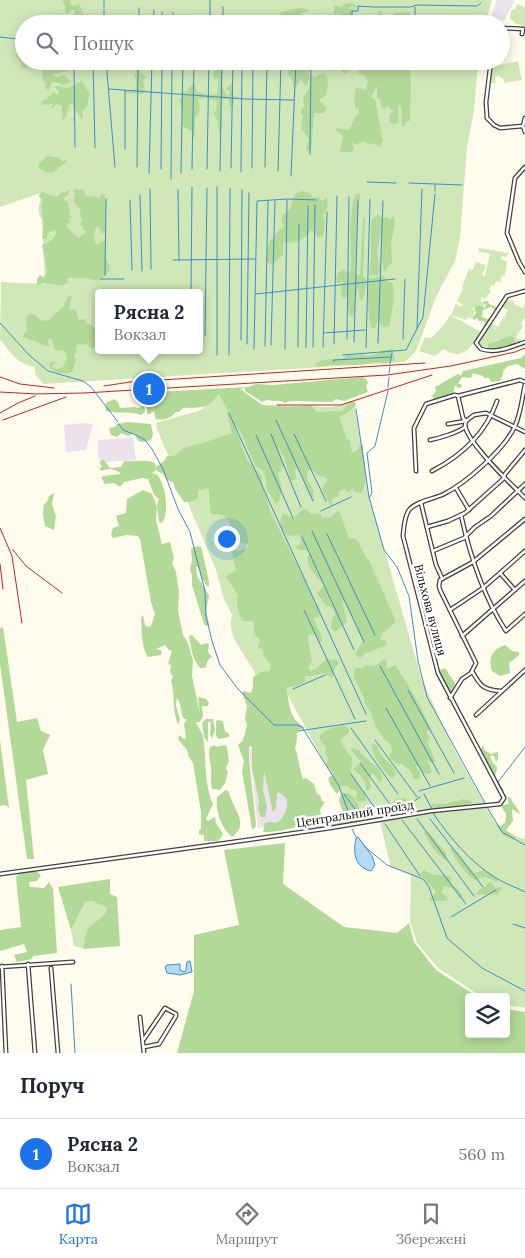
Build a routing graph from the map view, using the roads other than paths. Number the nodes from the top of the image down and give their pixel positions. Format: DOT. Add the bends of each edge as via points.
graph roads {
  1 [pos="510,28"];
  2 [pos="522,34"];
  3 [pos="490,70"];
  4 [pos="525,118"];
  5 [pos="523,126"];
  6 [pos="525,132"];
  7 [pos="525,167"];
  8 [pos="525,272"];
  9 [pos="525,291"];
  10 [pos="525,342"];
  11 [pos="525,383"];
  12 [pos="458,396"];
  13 [pos="497,401"];
  14 [pos="492,416"];
  15 [pos="466,422"];
  16 [pos="448,424"];
  17 [pos="515,427"];
  18 [pos="465,428"];
  19 [pos="525,432"];
  20 [pos="430,440"];
  21 [pos="473,440"];
  22 [pos="525,450"];
  23 [pos="488,460"];
  24 [pos="416,471"];
  25 [pos="432,472"];
  26 [pos="504,476"];
  27 [pos="525,484"];
  28 [pos="456,488"];
  29 [pos="518,491"];
  30 [pos="525,498"];
  31 [pos="421,503"];
  32 [pos="469,510"];
  33 [pos="461,515"];
  34 [pos="525,518"];
  35 [pos="427,527"];
  36 [pos="466,536"];
  37 [pos="433,551"];
  38 [pos="525,551"];
  39 [pos="473,562"];
  40 [pos="500,573"];
  41 [pos="442,578"];
  42 [pos="525,580"];
  43 [pos="483,588"];
  44 [pos="515,590"];
  45 [pos="449,610"];
  46 [pos="493,610"];
  47 [pos="525,614"];
  48 [pos="462,636"];
  49 [pos="525,670"];
  50 [pos="472,671"];
  51 [pos="502,691"];
  52 [pos="450,698"];
  53 [pos="476,715"];
  54 [pos="500,804"];
  55 [pos="0,874"];
  56 [pos="73,962"];
  57 [pos="28,964"];
  58 [pos="1,966"];
  59 [pos="51,968"];
  60 [pos="140,1017"];
  61 [pos="144,1039"];
  62 [pos="144,1047"];
  63 [pos="6,1053"];
  64 [pos="35,1053"];
  65 [pos="58,1053"];
  66 [pos="144,1053"];
  1 -- 2 [label="street" via="523,29"];
  3 -- 5 [label="street" via="486,110 490,122 500,128"];
  4 -- 5 [label="street"];
  5 -- 6 [label="street"];
  7 -- 8 [label="street" via="515,178 507,233"];
  9 -- 10 [label="street" via="507,296 476,343 481,349 490,351"];
  11 -- 12 [label="street" via="520,380"];
  11 -- 17 [label="street"];
  12 -- 15 [label="street"];
  12 -- 24 [label="street" via="426,404 414,428"];
  13 -- 14 [label="street"];
  14 -- 15 [label="street" via="482,413"];
  14 -- 17 [label="street"];
  14 -- 21 [label="street"];
  15 -- 16 [label="street"];
  15 -- 18 [label="street"];
  17 -- 19 [label="street"];
  17 -- 23 [label="street"];
  18 -- 20 [label="street"];
  18 -- 21 [label="street"];
  21 -- 23 [label="street"];
  21 -- 25 [label="street" via="451,462"];
  22 -- 26 [label="street"];
  23 -- 26 [label="street"];
  23 -- 28 [label="street"];
  26 -- 29 [label="street"];
  26 -- 32 [label="street"];
  27 -- 29 [label="street"];
  28 -- 31 [label="street"];
  28 -- 32 [label="street"];
  29 -- 30 [label="street"];
  29 -- 36 [label="street"];
  31 -- 35 [label="street"];
  31 -- 52 [label="street, Вільхова вулиця" via="411,508 404,521 404,542 438,673"];
  32 -- 33 [label="street"];
  33 -- 35 [label="street"];
  33 -- 36 [label="street"];
  34 -- 39 [label="street"];
  35 -- 37 [label="street"];
  36 -- 37 [label="street"];
  36 -- 39 [label="street"];
  37 -- 41 [label="street"];
  38 -- 40 [label="street"];
  39 -- 41 [label="street"];
  39 -- 43 [label="street"];
  40 -- 43 [label="street"];
  40 -- 44 [label="street"];
  41 -- 45 [label="street" via="439,586"];
  42 -- 44 [label="street"];
  43 -- 45 [label="street"];
  43 -- 46 [label="street"];
  44 -- 46 [label="street"];
  45 -- 48 [label="street"];
  46 -- 47 [label="street" via="506,631"];
  46 -- 48 [label="street"];
  48 -- 50 [label="street" via="476,663"];
  49 -- 51 [label="street"];
  50 -- 51 [label="street" via="484,688"];
  50 -- 52 [label="street" via="462,679"];
  51 -- 53 [label="street"];
  52 -- 54 [label="street, Вільхова вулиця" via="504,798"];
  54 -- 55 [label="street, Центральний проїзд" via="431,811"];
  56 -- 57 [label="street"];
  57 -- 58 [label="street"];
  57 -- 64 [label="street"];
  58 -- 63 [label="street"];
  59 -- 65 [label="street"];
  60 -- 61 [label="street"];
  61 -- 62 [label="street"];
  61 -- 62 [label="street" via="165,1008 176,1014 159,1044"];
  62 -- 66 [label="street"];
}
